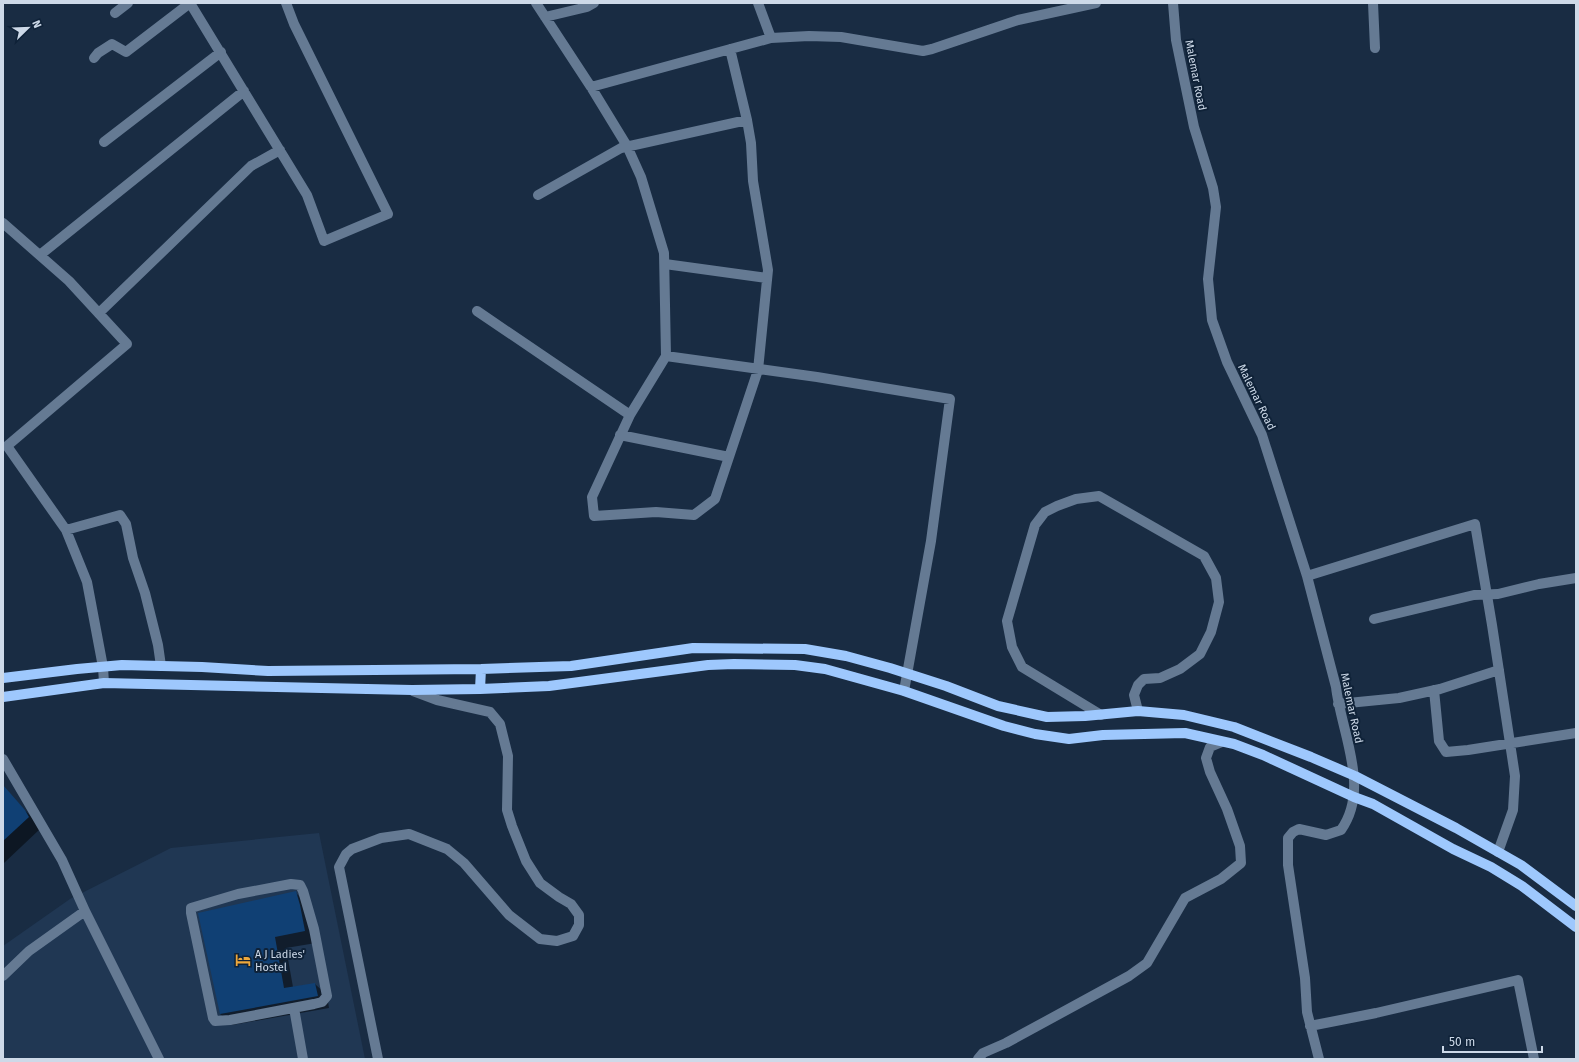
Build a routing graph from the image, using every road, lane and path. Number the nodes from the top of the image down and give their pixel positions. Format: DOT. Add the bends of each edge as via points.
graph roads {
  1 [pos="128,3"];
  2 [pos="190,3"];
  3 [pos="286,3"];
  4 [pos="536,3"];
  5 [pos="594,3"];
  6 [pos="758,3"];
  7 [pos="1096,3"];
  8 [pos="1173,3"];
  9 [pos="1373,3"];
  10 [pos="115,13"];
  11 [pos="545,16"];
  12 [pos="771,38"];
  13 [pos="1375,48"];
  14 [pos="730,49"];
  15 [pos="221,52"];
  16 [pos="94,58"];
  17 [pos="591,87"];
  18 [pos="244,91"];
  19 [pos="747,120"];
  20 [pos="104,142"];
  21 [pos="627,146"];
  22 [pos="280,150"];
  23 [pos="538,195"];
  24 [pos="3,223"];
  25 [pos="40,255"];
  26 [pos="665,264"];
  27 [pos="767,278"];
  28 [pos="478,311"];
  29 [pos="99,313"];
  30 [pos="666,356"];
  31 [pos="758,370"];
  32 [pos="630,415"];
  33 [pos="620,435"];
  34 [pos="729,457"];
  35 [pos="66,530"];
  36 [pos="1307,576"];
  37 [pos="1576,578"];
  38 [pos="1487,594"];
  39 [pos="1374,619"];
  40 [pos="103,666"];
  41 [pos="161,666"];
  42 [pos="481,669"];
  43 [pos="1499,670"];
  44 [pos="907,673"];
  45 [pos="3,678"];
  46 [pos="104,683"];
  47 [pos="480,689"];
  48 [pos="412,690"];
  49 [pos="1434,690"];
  50 [pos="904,691"];
  51 [pos="3,697"];
  52 [pos="1338,704"];
  53 [pos="1138,711"];
  54 [pos="1101,715"];
  55 [pos="1576,733"];
  56 [pos="1222,742"];
  57 [pos="1510,743"];
  58 [pos="3,759"];
  59 [pos="1355,776"];
  60 [pos="1354,797"];
  61 [pos="1498,852"];
  62 [pos="1576,906"];
  63 [pos="85,911"];
  64 [pos="1576,927"];
  65 [pos="3,976"];
  66 [pos="294,1008"];
  67 [pos="1310,1026"];
  68 [pos="159,1059"];
  69 [pos="303,1059"];
  70 [pos="378,1059"];
  71 [pos="978,1059"];
  72 [pos="1318,1059"];
  73 [pos="1534,1059"];
  1 -- 10 [label="street"];
  2 -- 15 [label="street"];
  2 -- 16 [label="street" via="126,52 112,44"];
  3 -- 22 [label="street" via="388,214 324,241 307,195"];
  4 -- 11 [label="street"];
  5 -- 11 [label="street" via="587,7"];
  6 -- 12 [label="street"];
  7 -- 12 [label="street" via="1018,20 923,50 841,38"];
  8 -- 36 [label="street, Malemar Road" via="1176,40 1194,127 1213,188 1216,207 1208,279 1212,320 1227,362 1262,435"];
  9 -- 13 [label="street"];
  11 -- 17 [label="street"];
  12 -- 14 [label="street"];
  14 -- 17 [label="street"];
  14 -- 19 [label="street"];
  15 -- 18 [label="street"];
  15 -- 20 [label="street"];
  17 -- 21 [label="street"];
  18 -- 22 [label="street"];
  18 -- 25 [label="street"];
  19 -- 21 [label="street"];
  19 -- 27 [label="street"];
  21 -- 23 [label="street"];
  21 -- 26 [label="street" via="641,177"];
  22 -- 29 [label="street" via="251,166"];
  24 -- 25 [label="street"];
  25 -- 29 [label="street"];
  26 -- 27 [label="street"];
  26 -- 30 [label="street"];
  27 -- 31 [label="street"];
  28 -- 32 [label="street"];
  29 -- 35 [label="street" via="127,344 7,446"];
  30 -- 31 [label="street"];
  30 -- 32 [label="street"];
  31 -- 34 [label="street"];
  31 -- 44 [label="street" via="950,399 931,541"];
  32 -- 33 [label="street"];
  33 -- 34 [label="street"];
  33 -- 34 [label="street" via="592,497 594,516 656,512 694,514 715,500"];
  35 -- 40 [label="street" via="88,582"];
  35 -- 41 [label="street" via="120,515 126,524"];
  36 -- 38 [label="street" via="1475,524"];
  36 -- 52 [label="street, Malemar Road" via="1336,687"];
  37 -- 38 [label="street"];
  38 -- 39 [label="street"];
  38 -- 43 [label="street"];
  40 -- 41 [label="main road"];
  40 -- 45 [label="main road"];
  40 -- 46 [label="street"];
  41 -- 42 [label="main road" via="268,671"];
  42 -- 44 [label="main road" via="571,666 693,648 751,648 805,649 846,656"];
  42 -- 47 [label="main road"];
  43 -- 49 [label="street"];
  43 -- 57 [label="street"];
  44 -- 50 [label="street"];
  44 -- 54 [label="main road" via="998,706 1047,717"];
  46 -- 48 [label="main road"];
  46 -- 51 [label="main road"];
  47 -- 48 [label="main road"];
  47 -- 50 [label="main road" via="549,686 708,665 734,664 795,665 825,669"];
  48 -- 70 [label="street" via="437,700 490,712 500,724 508,756 507,810 512,826 526,861 540,883 571,904 579,915 579,925 573,936 557,941 540,939 509,915 464,863 447,848 409,834 381,838 352,849 339,867"];
  49 -- 52 [label="street" via="1400,698"];
  49 -- 57 [label="street" via="1439,741 1446,752"];
  50 -- 56 [label="main road" via="1004,726 1035,734 1069,739 1103,735 1185,733"];
  52 -- 59 [label="street, Malemar Road"];
  53 -- 54 [label="main road"];
  53 -- 54 [label="street" via="1134,695 1144,679 1160,678 1180,670 1200,654 1211,632 1219,602 1216,578 1204,556 1099,496 1076,499 1045,512 1035,525 1007,621 1012,647 1022,667"];
  53 -- 59 [label="main road" via="1184,715 1234,727"];
  55 -- 57 [label="street"];
  56 -- 60 [label="main road" via="1263,755"];
  56 -- 71 [label="street" via="1210,747 1206,758 1240,846 1241,863 1221,879 1185,898 1147,963 1130,976 983,1053"];
  57 -- 61 [label="street" via="1515,776 1513,810"];
  58 -- 63 [label="street" via="62,860"];
  59 -- 60 [label="street, Malemar Road"];
  59 -- 61 [label="main road"];
  60 -- 64 [label="main road" via="1373,804 1453,849 1491,867 1522,886"];
  60 -- 67 [label="street, Malemar Road" via="1341,830 1326,835 1299,829 1292,832 1288,838 1288,864"];
  61 -- 62 [label="main road" via="1521,865"];
  63 -- 65 [label="street" via="29,951"];
  63 -- 68 [label="street"];
  66 -- 66 [label="street" via="322,1002 327,996 314,929 300,886 280,885 191,908 215,1021"];
  66 -- 69 [label="street"];
  67 -- 72 [label="street"];
  67 -- 73 [label="street" via="1518,980"];
}
